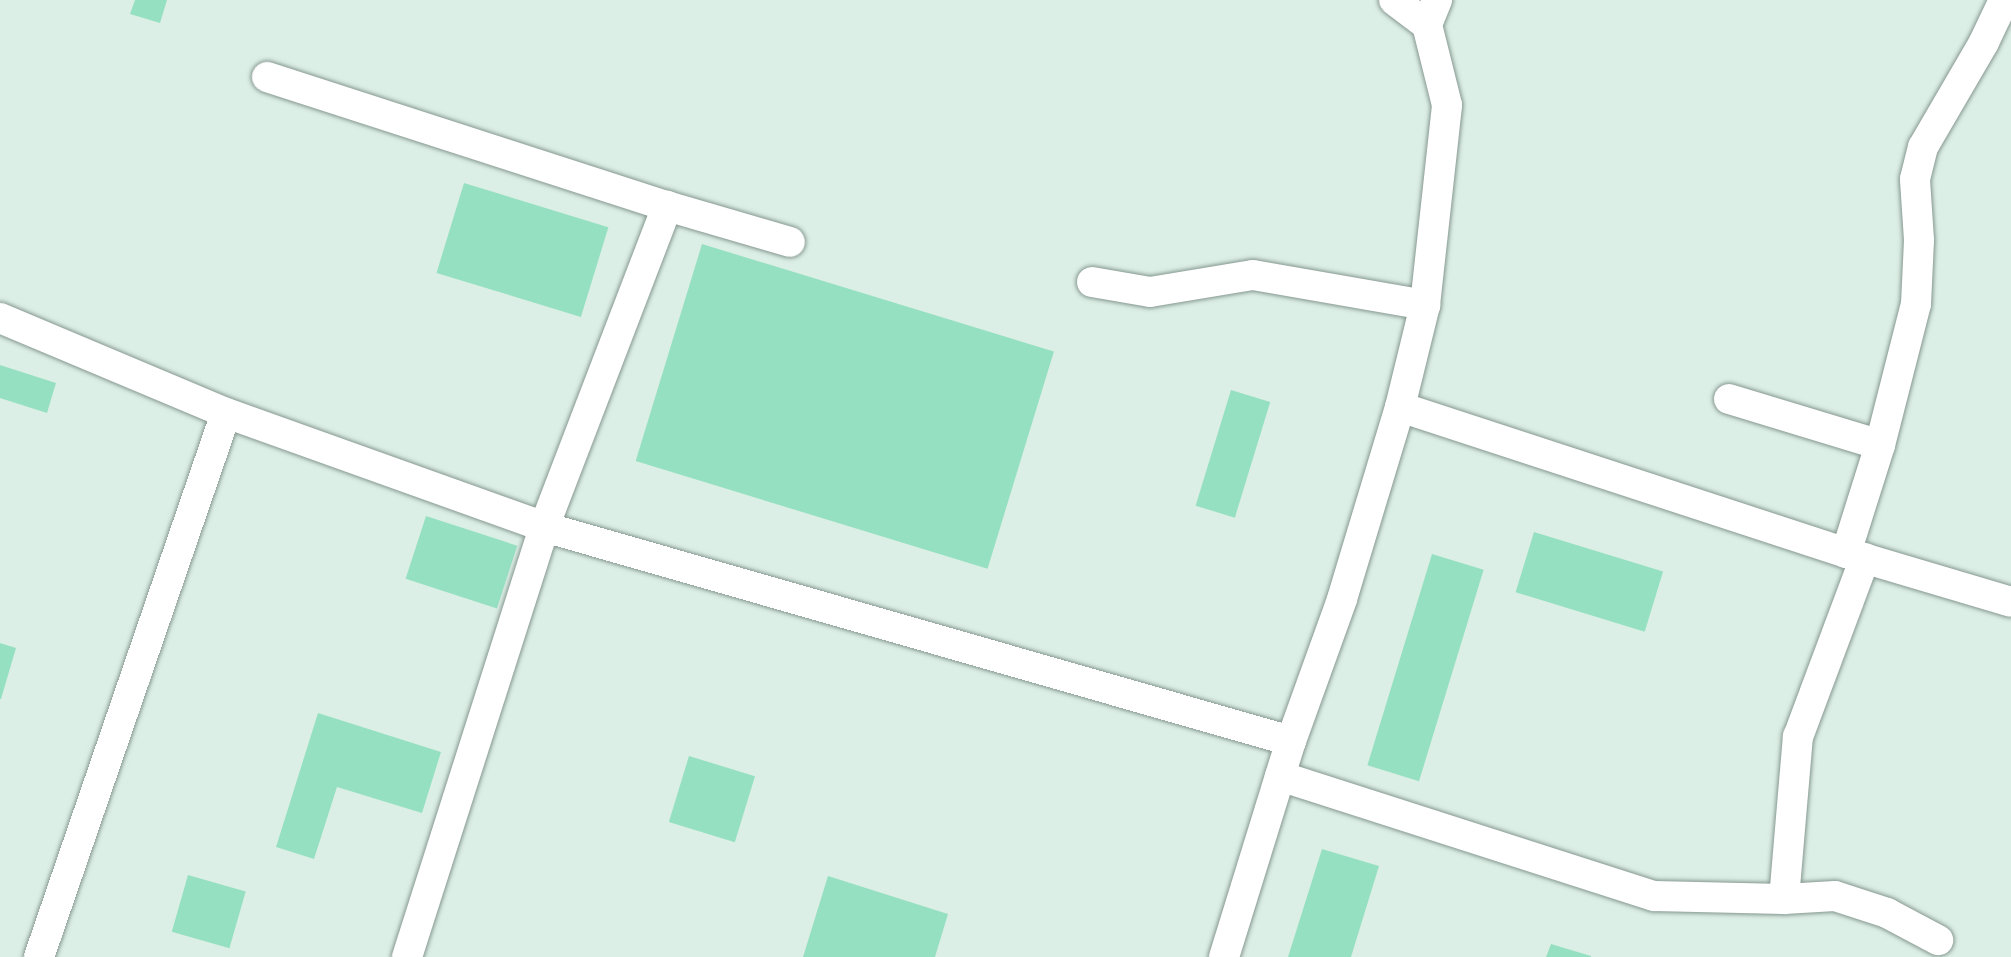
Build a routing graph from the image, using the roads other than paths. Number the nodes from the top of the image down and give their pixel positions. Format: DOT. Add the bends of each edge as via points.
graph roads {
  1 [pos="1394,0"];
  2 [pos="2004,0"];
  3 [pos="1432,13"];
  4 [pos="267,77"];
  5 [pos="667,206"];
  6 [pos="790,242"];
  7 [pos="1092,282"];
  8 [pos="1425,305"];
  9 [pos="0,318"];
  10 [pos="1729,399"];
  11 [pos="1400,407"];
  12 [pos="226,413"];
  13 [pos="1880,445"];
  14 [pos="544,527"];
  15 [pos="1856,556"];
  16 [pos="2011,602"];
  17 [pos="1291,741"];
  18 [pos="1280,776"];
  19 [pos="1784,899"];
  20 [pos="1938,940"];
  21 [pos="38,957"];
  22 [pos="407,957"];
  23 [pos="1224,957"];
  1 -- 3 [label="street"];
  2 -- 13 [label="street" via="1923,147 1915,179 1919,240 1916,304"];
  3 -- 8 [label="street" via="1447,105"];
  4 -- 5 [label="street"];
  5 -- 6 [label="street"];
  5 -- 14 [label="street"];
  7 -- 8 [label="street" via="1150,292 1252,275"];
  8 -- 11 [label="street"];
  9 -- 12 [label="street"];
  10 -- 13 [label="street"];
  11 -- 15 [label="street"];
  11 -- 17 [label="street" via="1342,599"];
  12 -- 14 [label="street"];
  12 -- 21 [label="street"];
  13 -- 15 [label="street"];
  14 -- 17 [label="street"];
  14 -- 22 [label="street"];
  15 -- 16 [label="street"];
  15 -- 19 [label="street" via="1798,737"];
  17 -- 18 [label="street"];
  18 -- 19 [label="street" via="1654,895"];
  18 -- 23 [label="street"];
  19 -- 20 [label="street" via="1835,897 1887,913"];
}
